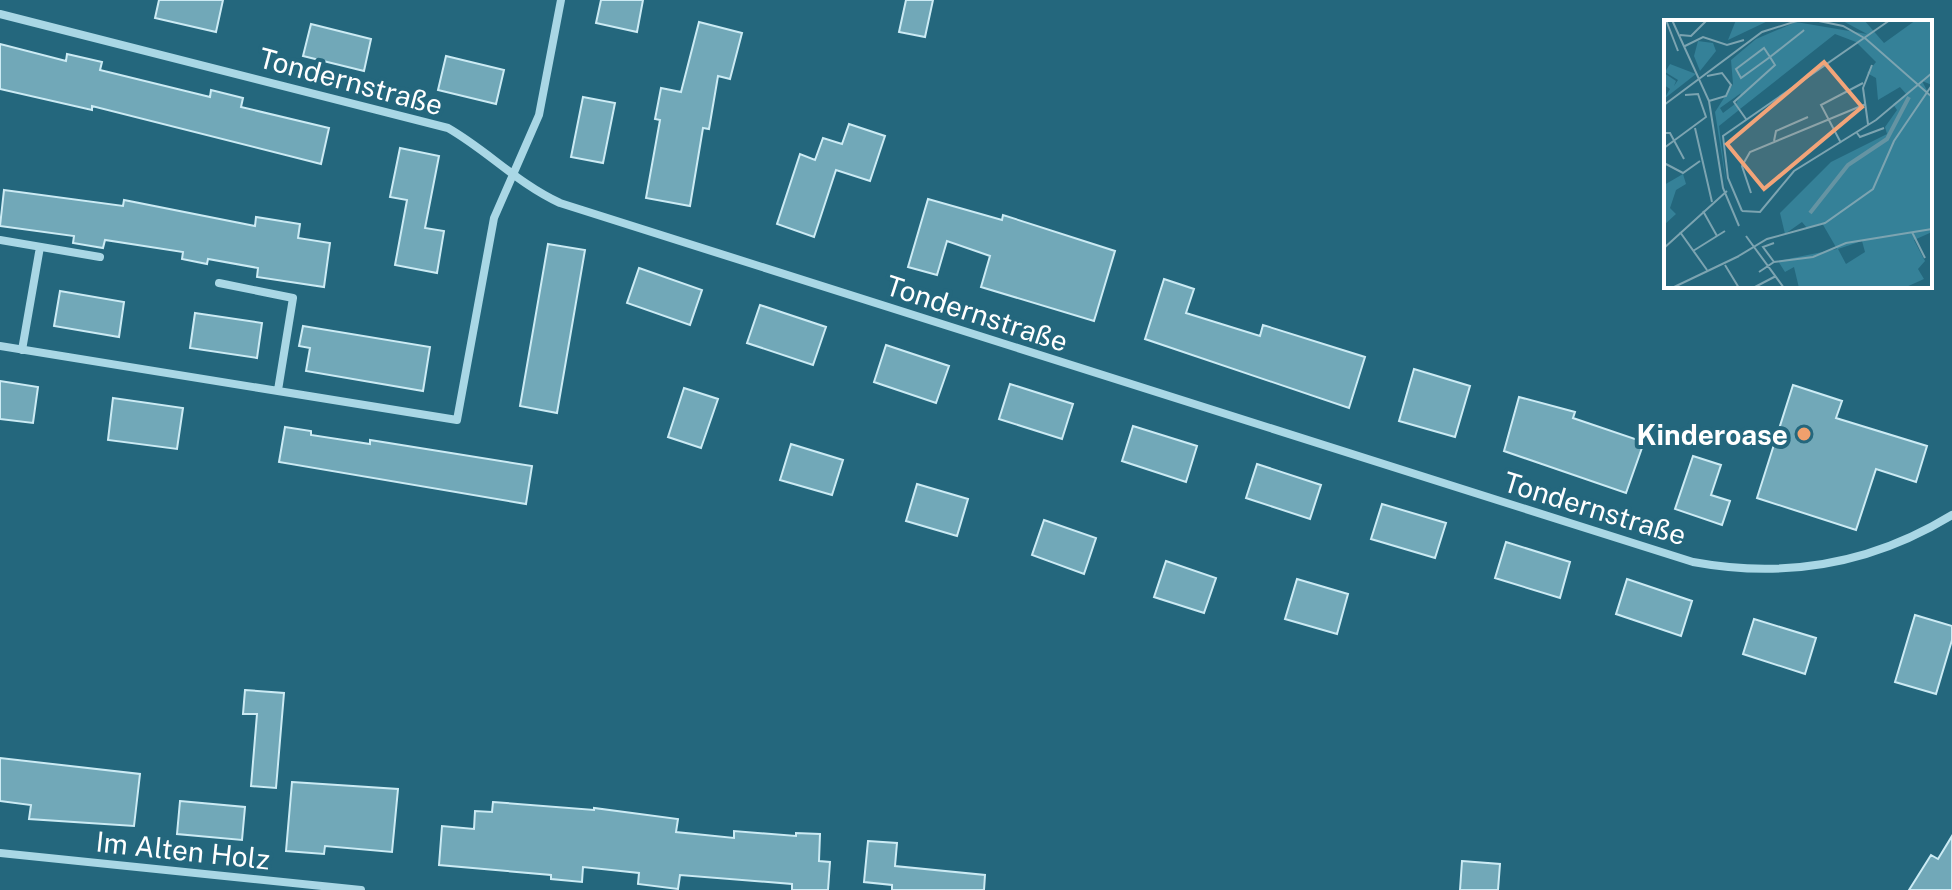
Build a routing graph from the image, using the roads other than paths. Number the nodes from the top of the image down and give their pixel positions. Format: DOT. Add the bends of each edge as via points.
graph roads {
  1 [pos="561,0"];
  2 [pos="0,14"];
  3 [pos="511,176"];
  4 [pos="0,240"];
  5 [pos="40,247"];
  6 [pos="100,257"];
  7 [pos="219,283"];
  8 [pos="0,346"];
  9 [pos="22,350"];
  10 [pos="278,390"];
  11 [pos="1952,515"];
  12 [pos="0,853"];
  13 [pos="361,890"];
  1 -- 3 [label="street" via="539,115"];
  2 -- 3 [label="street, Tondernstraße" via="448,128 483,148"];
  3 -- 10 [label="street" via="494,218 457,420"];
  3 -- 11 [label="street, Tondernstraße" via="560,203 1693,562 1804,569 1862,558"];
  4 -- 5 [label="street"];
  5 -- 6 [label="street"];
  5 -- 9 [label="street"];
  7 -- 10 [label="street" via="293,298"];
  8 -- 9 [label="street"];
  9 -- 10 [label="street"];
  12 -- 13 [label="street, Im Alten Holz"];
}
